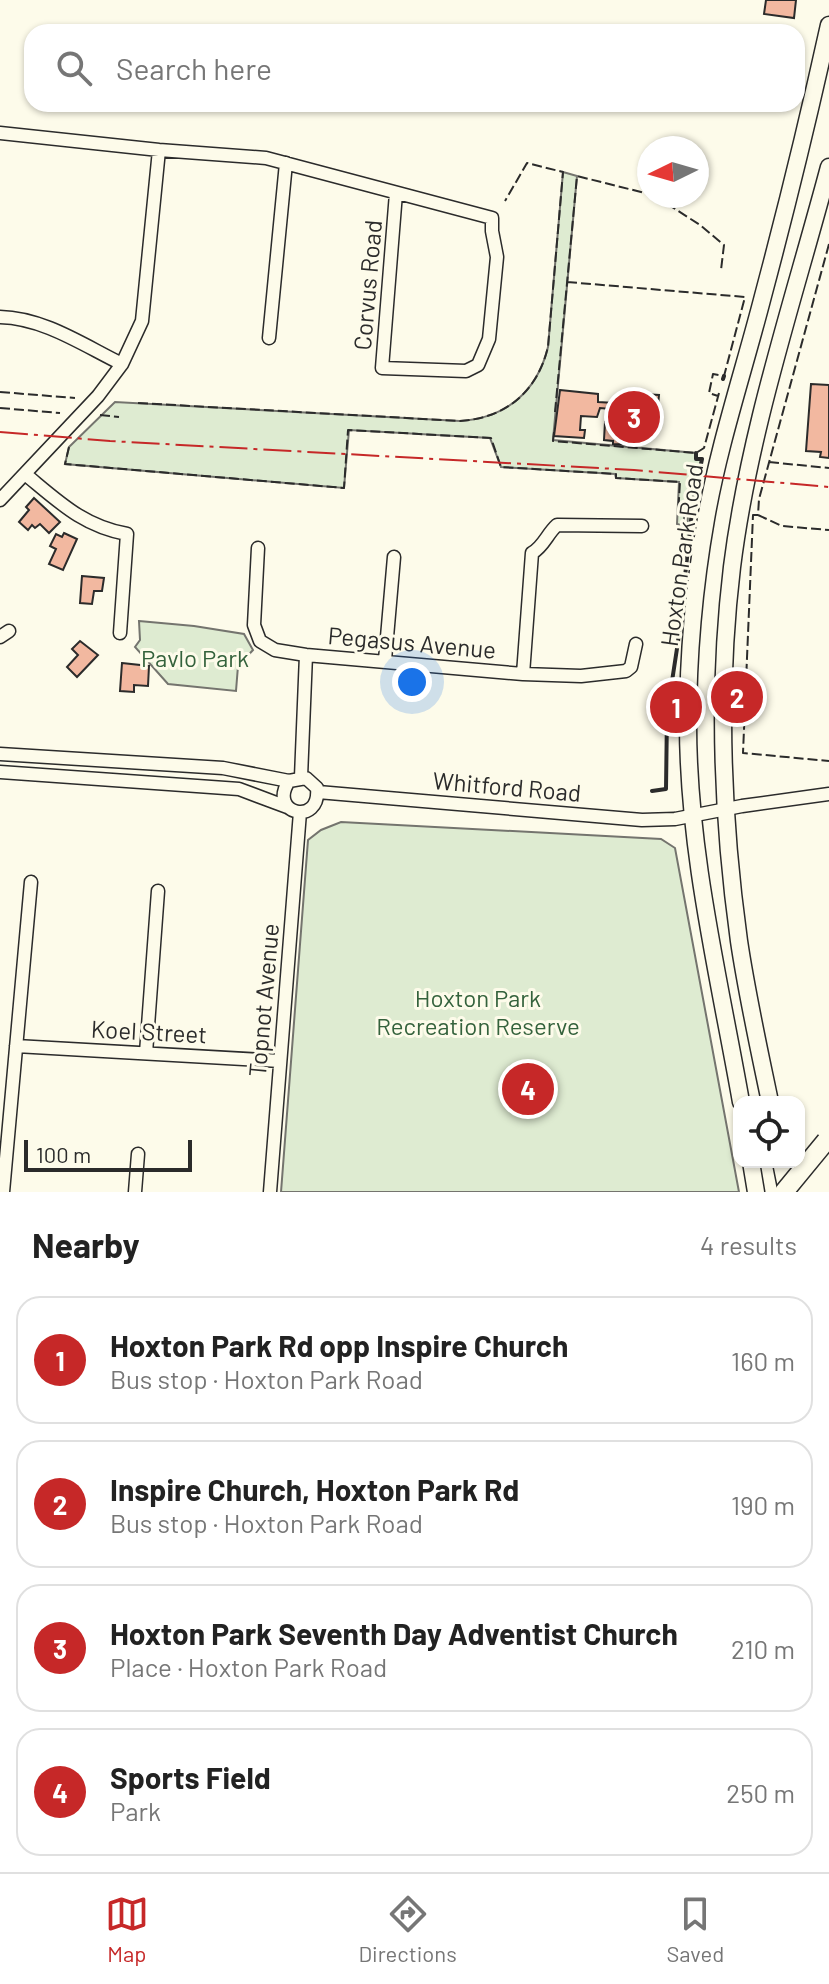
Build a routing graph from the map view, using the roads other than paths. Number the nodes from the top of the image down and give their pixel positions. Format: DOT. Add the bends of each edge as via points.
graph roads {
  1 [pos="829,25"];
  2 [pos="0,133"];
  3 [pos="159,150"];
  4 [pos="286,163"];
  5 [pos="829,167"];
  6 [pos="396,193"];
  7 [pos="0,317"];
  8 [pos="269,338"];
  9 [pos="122,364"];
  10 [pos="25,474"];
  11 [pos="0,500"];
  12 [pos="642,526"];
  13 [pos="258,548"];
  14 [pos="394,557"];
  15 [pos="120,633"];
  16 [pos="636,644"];
  17 [pos="306,655"];
  18 [pos="385,660"];
  19 [pos="523,674"];
  20 [pos="0,754"];
  21 [pos="0,772"];
  22 [pos="295,779"];
  23 [pos="318,792"];
  24 [pos="829,794"];
  25 [pos="293,809"];
  26 [pos="726,810"];
  27 [pos="693,817"];
  28 [pos="31,882"];
  29 [pos="158,891"];
  30 [pos="16,1046"];
  31 [pos="146,1053"];
  32 [pos="280,1061"];
  33 [pos="740,1096"];
  34 [pos="769,1096"];
  35 [pos="826,1141"];
  36 [pos="138,1154"];
  37 [pos="752,1168"];
  38 [pos="782,1168"];
  39 [pos="3,1192"];
  40 [pos="135,1192"];
  41 [pos="270,1192"];
  42 [pos="756,1192"];
  43 [pos="786,1192"];
  1 -- 27 [label="main road, Hoxton Park Road" via="706,517 689,685"];
  2 -- 3 [label="street, Corvus Road"];
  3 -- 4 [label="street, Corvus Road"];
  3 -- 9 [label="street" via="142,321"];
  4 -- 6 [label="street, Corvus Road"];
  4 -- 8 [label="street"];
  5 -- 26 [label="main road" via="759,425 732,566 723,686"];
  6 -- 6 [label="street, Corvus Road" via="382,368 466,371 478,365 489,339 497,257 492,218"];
  7 -- 9 [label="street" via="44,325"];
  9 -- 10 [label="street"];
  10 -- 11 [label="street"];
  10 -- 15 [label="street" via="73,514 127,534"];
  12 -- 19 [label="street" via="557,525 532,553"];
  13 -- 17 [label="street, Pegasus Avenue" via="255,634 267,647"];
  14 -- 18 [label="street"];
  16 -- 19 [label="street, Pegasus Avenue" via="626,671"];
  17 -- 18 [label="street, Pegasus Avenue"];
  17 -- 22 [label="street"];
  18 -- 19 [label="street, Pegasus Avenue"];
  20 -- 22 [label="street" via="223,768"];
  21 -- 25 [label="street" via="239,789"];
  22 -- 23 [label="street" via="312,781"];
  22 -- 25 [label="street" via="283,790"];
  23 -- 25 [label="street" via="313,807"];
  23 -- 27 [label="street, Whitford Road" via="642,820"];
  24 -- 26 [label="street, Whitford Road"];
  25 -- 32 [label="street, Topnot Avenue"];
  26 -- 27 [label="street, Whitford Road"];
  26 -- 34 [label="main road" via="740,943"];
  27 -- 33 [label="main road, Hoxton Park Road"];
  28 -- 30 [label="street"];
  29 -- 31 [label="street"];
  30 -- 31 [label="street, Koel Street"];
  30 -- 39 [label="street"];
  31 -- 32 [label="street, Koel Street"];
  32 -- 41 [label="street, Topnot Avenue"];
  35 -- 43 [label="highway, bridge"];
  36 -- 40 [label="street"];
  37 -- 42 [label="main road"];
  38 -- 43 [label="main road"];
}
